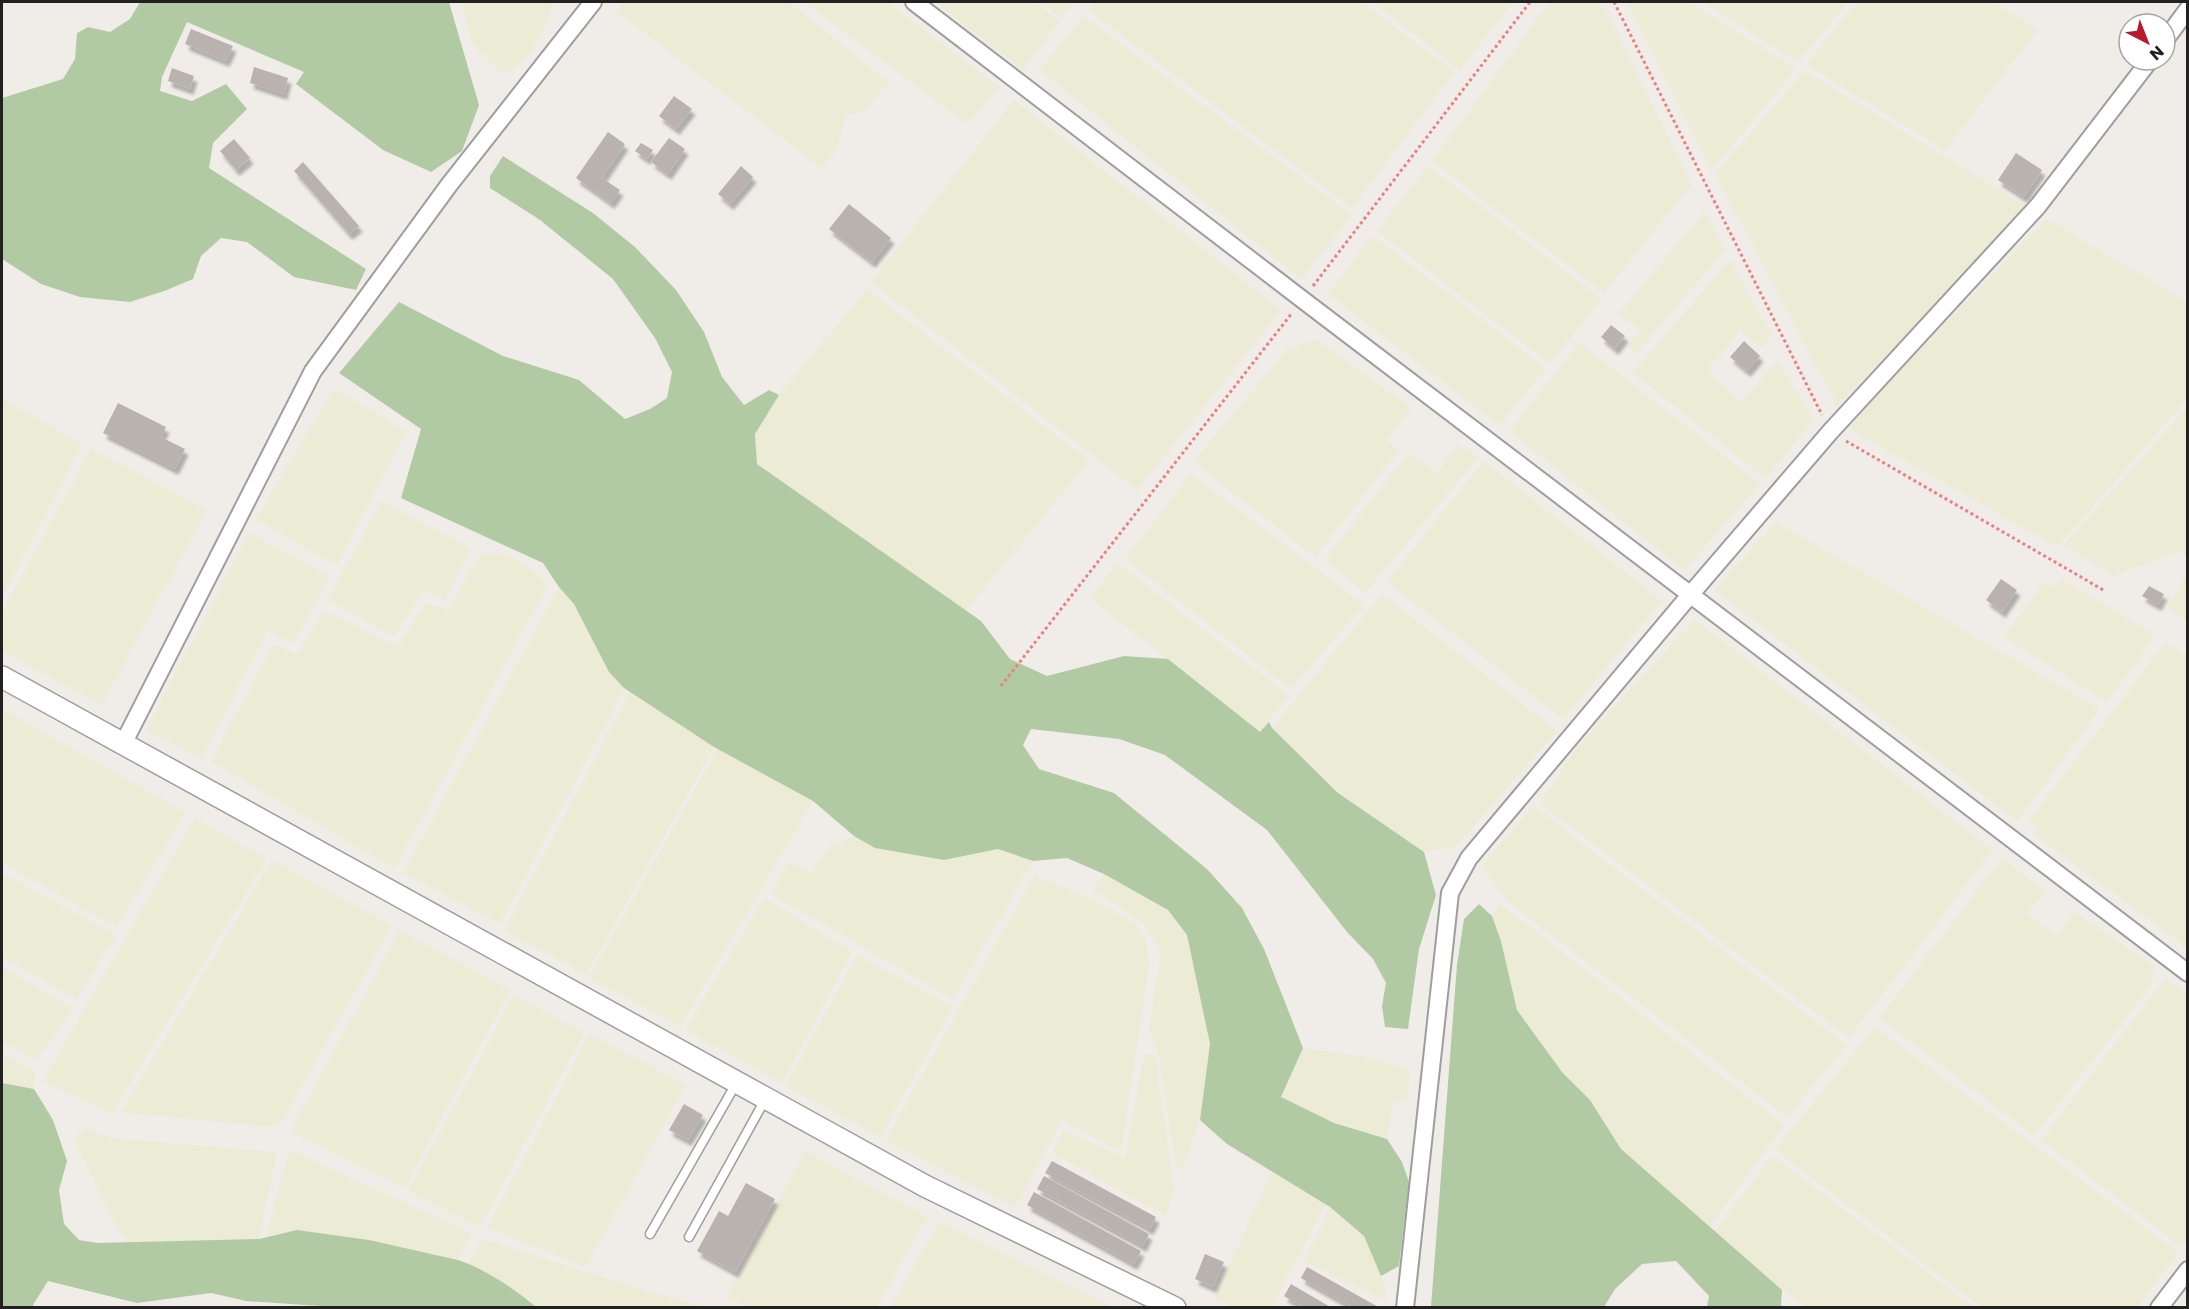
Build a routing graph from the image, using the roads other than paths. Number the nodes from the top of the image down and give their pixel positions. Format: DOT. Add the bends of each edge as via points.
graph roads {
  1 [pos="593,2"];
  2 [pos="914,2"];
  3 [pos="2187,9"];
  4 [pos="2177,23"];
  5 [pos="2141,72"];
  6 [pos="1690,594"];
  7 [pos="2,677"];
  8 [pos="123,744"];
  9 [pos="2187,973"];
  10 [pos="737,1082"];
  11 [pos="766,1098"];
  12 [pos="650,1234"];
  13 [pos="689,1237"];
  14 [pos="2187,1270"];
  15 [pos="1175,1308"];
  16 [pos="1405,1308"];
  17 [pos="2159,1308"];
  1 -- 8 [label="street" via="449,185 313,371"];
  2 -- 6 [label="street"];
  3 -- 4 [label="street"];
  5 -- 6 [label="street" via="2038,206 1830,432"];
  6 -- 9 [label="street"];
  6 -- 16 [label="street" via="1469,858 1450,893"];
  7 -- 8 [label="street"];
  8 -- 10 [label="street"];
  10 -- 11 [label="street"];
  10 -- 12 [label="lane"];
  11 -- 13 [label="lane"];
  11 -- 15 [label="street" via="925,1186"];
  14 -- 17 [label="street"];
}
